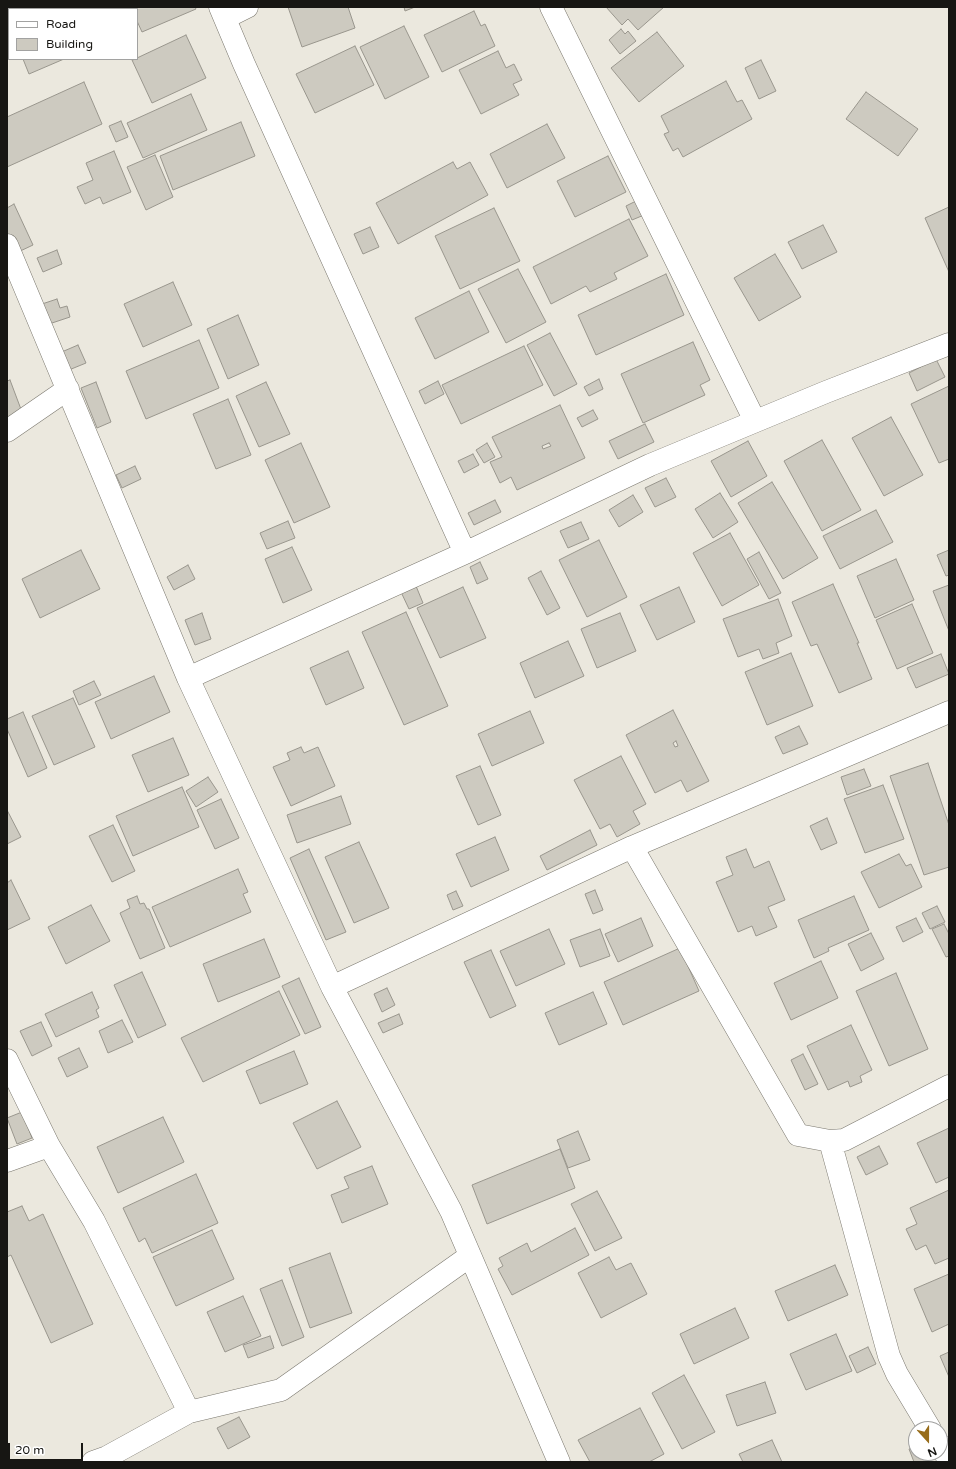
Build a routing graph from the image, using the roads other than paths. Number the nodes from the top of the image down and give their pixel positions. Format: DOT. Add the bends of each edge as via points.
graph roads {
  1 [pos="247,7"];
  2 [pos="552,7"];
  3 [pos="223,12"];
  4 [pos="7,245"];
  5 [pos="949,344"];
  6 [pos="68,389"];
  7 [pos="755,421"];
  8 [pos="7,431"];
  9 [pos="465,553"];
  10 [pos="188,678"];
  11 [pos="949,712"];
  12 [pos="632,847"];
  13 [pos="332,987"];
  14 [pos="7,1060"];
  15 [pos="949,1086"];
  16 [pos="830,1141"];
  17 [pos="49,1146"];
  18 [pos="7,1161"];
  19 [pos="470,1256"];
  20 [pos="189,1412"];
  21 [pos="925,1421"];
  22 [pos="94,1462"];
  23 [pos="559,1462"];
  1 -- 3 [label="street"];
  2 -- 7 [label="street"];
  3 -- 9 [label="street" via="244,64"];
  4 -- 6 [label="street"];
  5 -- 7 [label="street"];
  6 -- 8 [label="street"];
  6 -- 10 [label="street"];
  7 -- 9 [label="street" via="650,465"];
  9 -- 10 [label="street"];
  10 -- 13 [label="street"];
  11 -- 12 [label="street"];
  12 -- 13 [label="street"];
  12 -- 16 [label="street" via="798,1135"];
  13 -- 19 [label="street" via="451,1211"];
  14 -- 17 [label="street"];
  15 -- 16 [label="street" via="844,1140"];
  16 -- 21 [label="street" via="889,1356"];
  17 -- 18 [label="street"];
  17 -- 20 [label="street" via="94,1221"];
  19 -- 20 [label="street" via="281,1390"];
  19 -- 23 [label="street"];
  20 -- 22 [label="street"];
}
